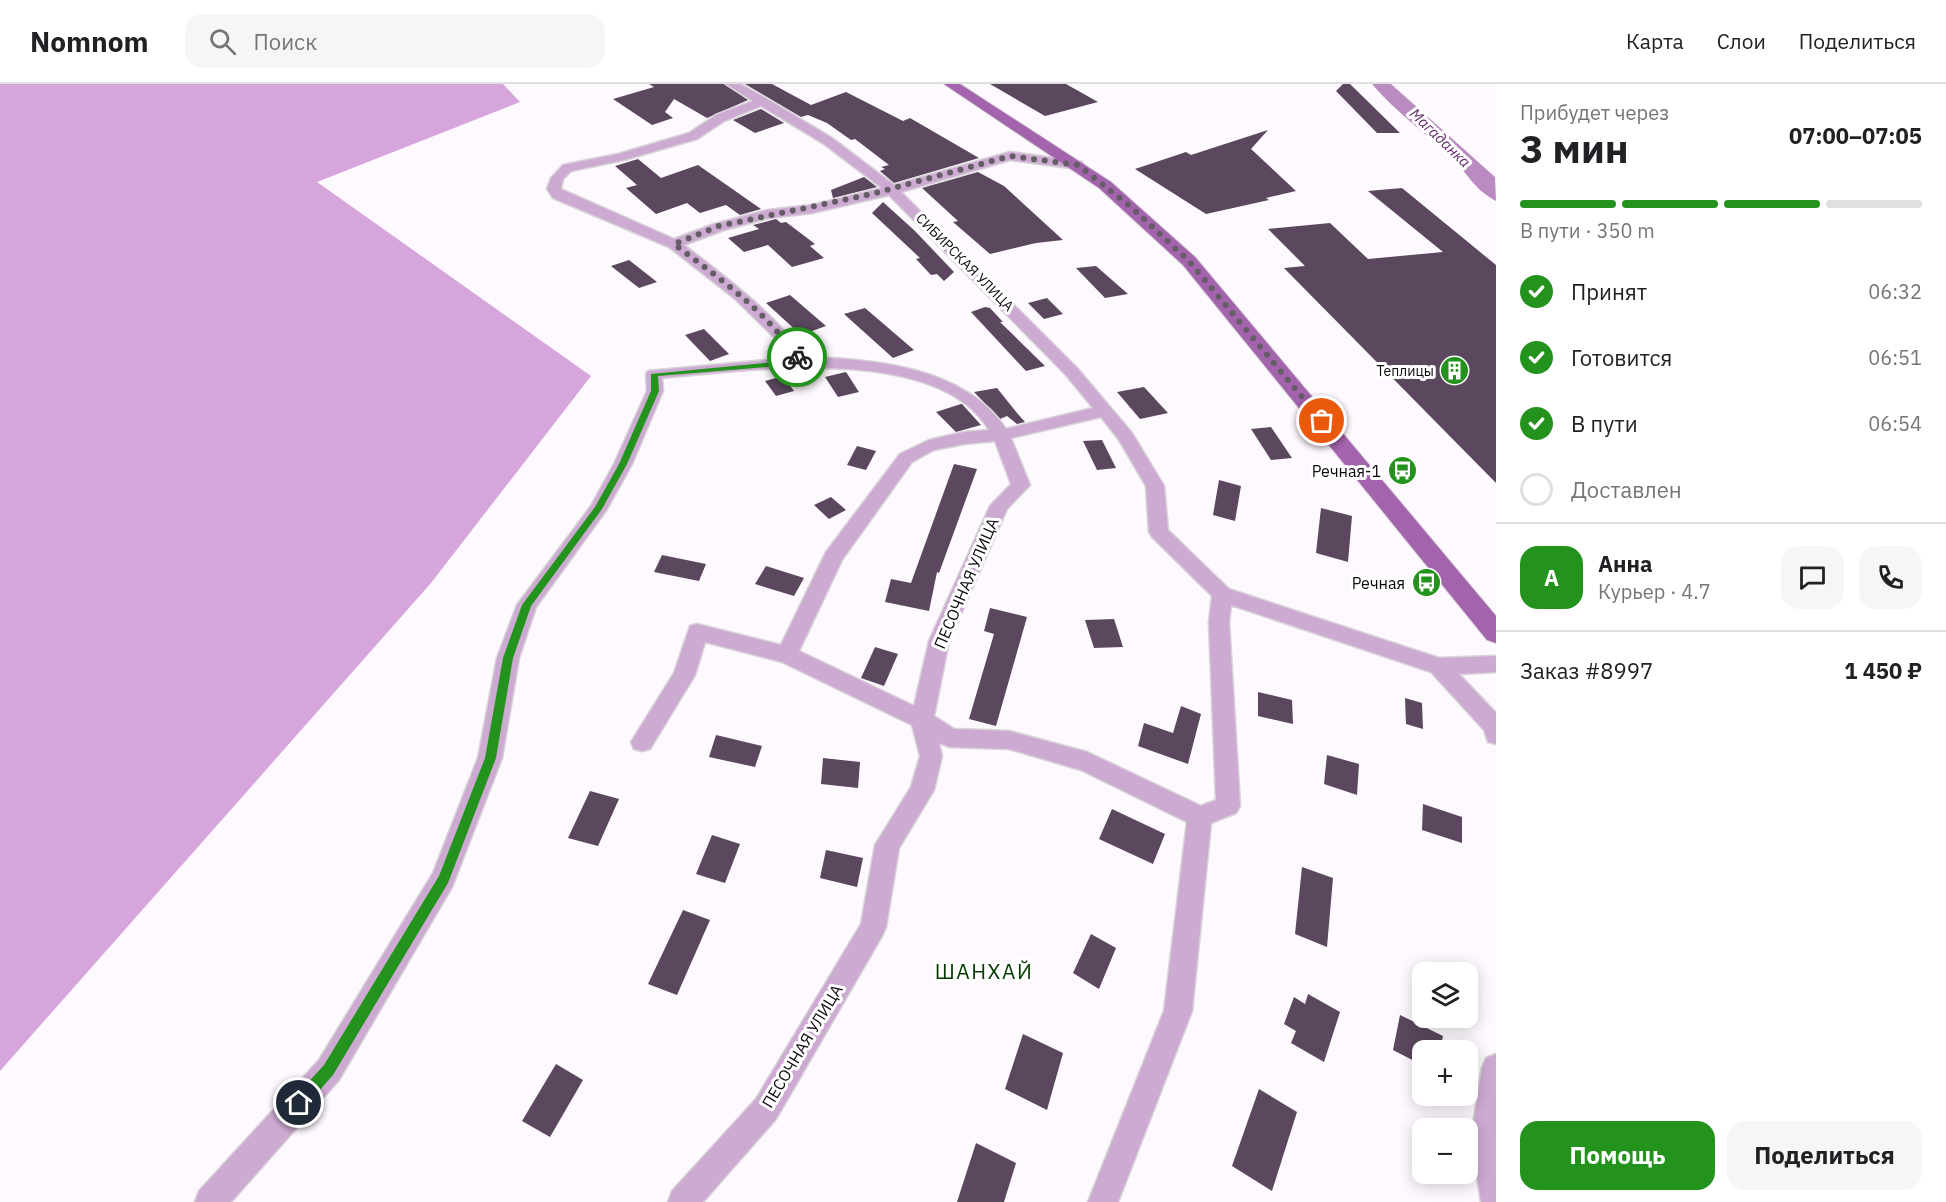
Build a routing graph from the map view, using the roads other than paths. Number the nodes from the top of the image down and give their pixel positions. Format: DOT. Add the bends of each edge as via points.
graph roads {
  1 [pos="732,84"];
  2 [pos="951,84"];
  3 [pos="763,101"];
  4 [pos="1078,165"];
  5 [pos="892,189"];
  6 [pos="674,244"];
  7 [pos="801,362"];
  8 [pos="1105,411"];
  9 [pos="1002,435"];
  10 [pos="1222,594"];
  11 [pos="1496,633"];
  12 [pos="787,655"];
  13 [pos="1496,664"];
  14 [pos="1439,666"];
  15 [pos="922,720"];
  16 [pos="1496,735"];
  17 [pos="642,742"];
  18 [pos="1200,817"];
  19 [pos="1496,1068"];
  20 [pos="210,1202"];
  21 [pos="683,1202"];
  22 [pos="1103,1202"];
  23 [pos="1496,1202"];
  1 -- 3 [label="street, СИБИРСКАЯ УЛИЦА"];
  2 -- 4 [label="main road"];
  3 -- 5 [label="street, СИБИРСКАЯ УЛИЦА" via="828,141"];
  3 -- 6 [label="street" via="720,118 693,136 570,167 557,178 554,189 558,195"];
  4 -- 5 [label="street" via="1010,156"];
  4 -- 11 [label="main road" via="1131,207 1205,278"];
  5 -- 6 [label="street" via="813,209 719,226"];
  5 -- 8 [label="street, СИБИРСКАЯ УЛИЦА"];
  6 -- 7 [label="street" via="739,295 784,338"];
  7 -- 9 [label="street, ПЕСОЧНАЯ УЛИЦА" via="919,376 954,390 983,410"];
  7 -- 20 [label="street, ПЕСОЧНАЯ УЛИЦА" via="654,374 655,391 623,464 598,509 526,605 508,658 490,758 443,879 329,1070"];
  8 -- 9 [label="street"];
  8 -- 10 [label="street, СИБИРСКАЯ УЛИЦА" via="1126,436 1155,486 1159,532"];
  9 -- 12 [label="street" via="929,446 906,458 833,557"];
  9 -- 15 [label="street, ПЕСОЧНАЯ УЛИЦА" via="1021,485 999,506 939,641"];
  10 -- 14 [label="street"];
  10 -- 18 [label="street" via="1219,622 1228,806"];
  12 -- 15 [label="street"];
  12 -- 17 [label="street" via="697,632 684,675"];
  13 -- 14 [label="street"];
  14 -- 16 [label="street" via="1495,727"];
  15 -- 18 [label="street" via="950,738 1009,740 1087,762"];
  15 -- 21 [label="street, ПЕСОЧНАЯ УЛИЦА" via="931,756 922,790 887,845 873,927 766,1109"];
  18 -- 22 [label="street" via="1178,1011"];
  19 -- 23 [label="street" via="1486,1137"];
}
